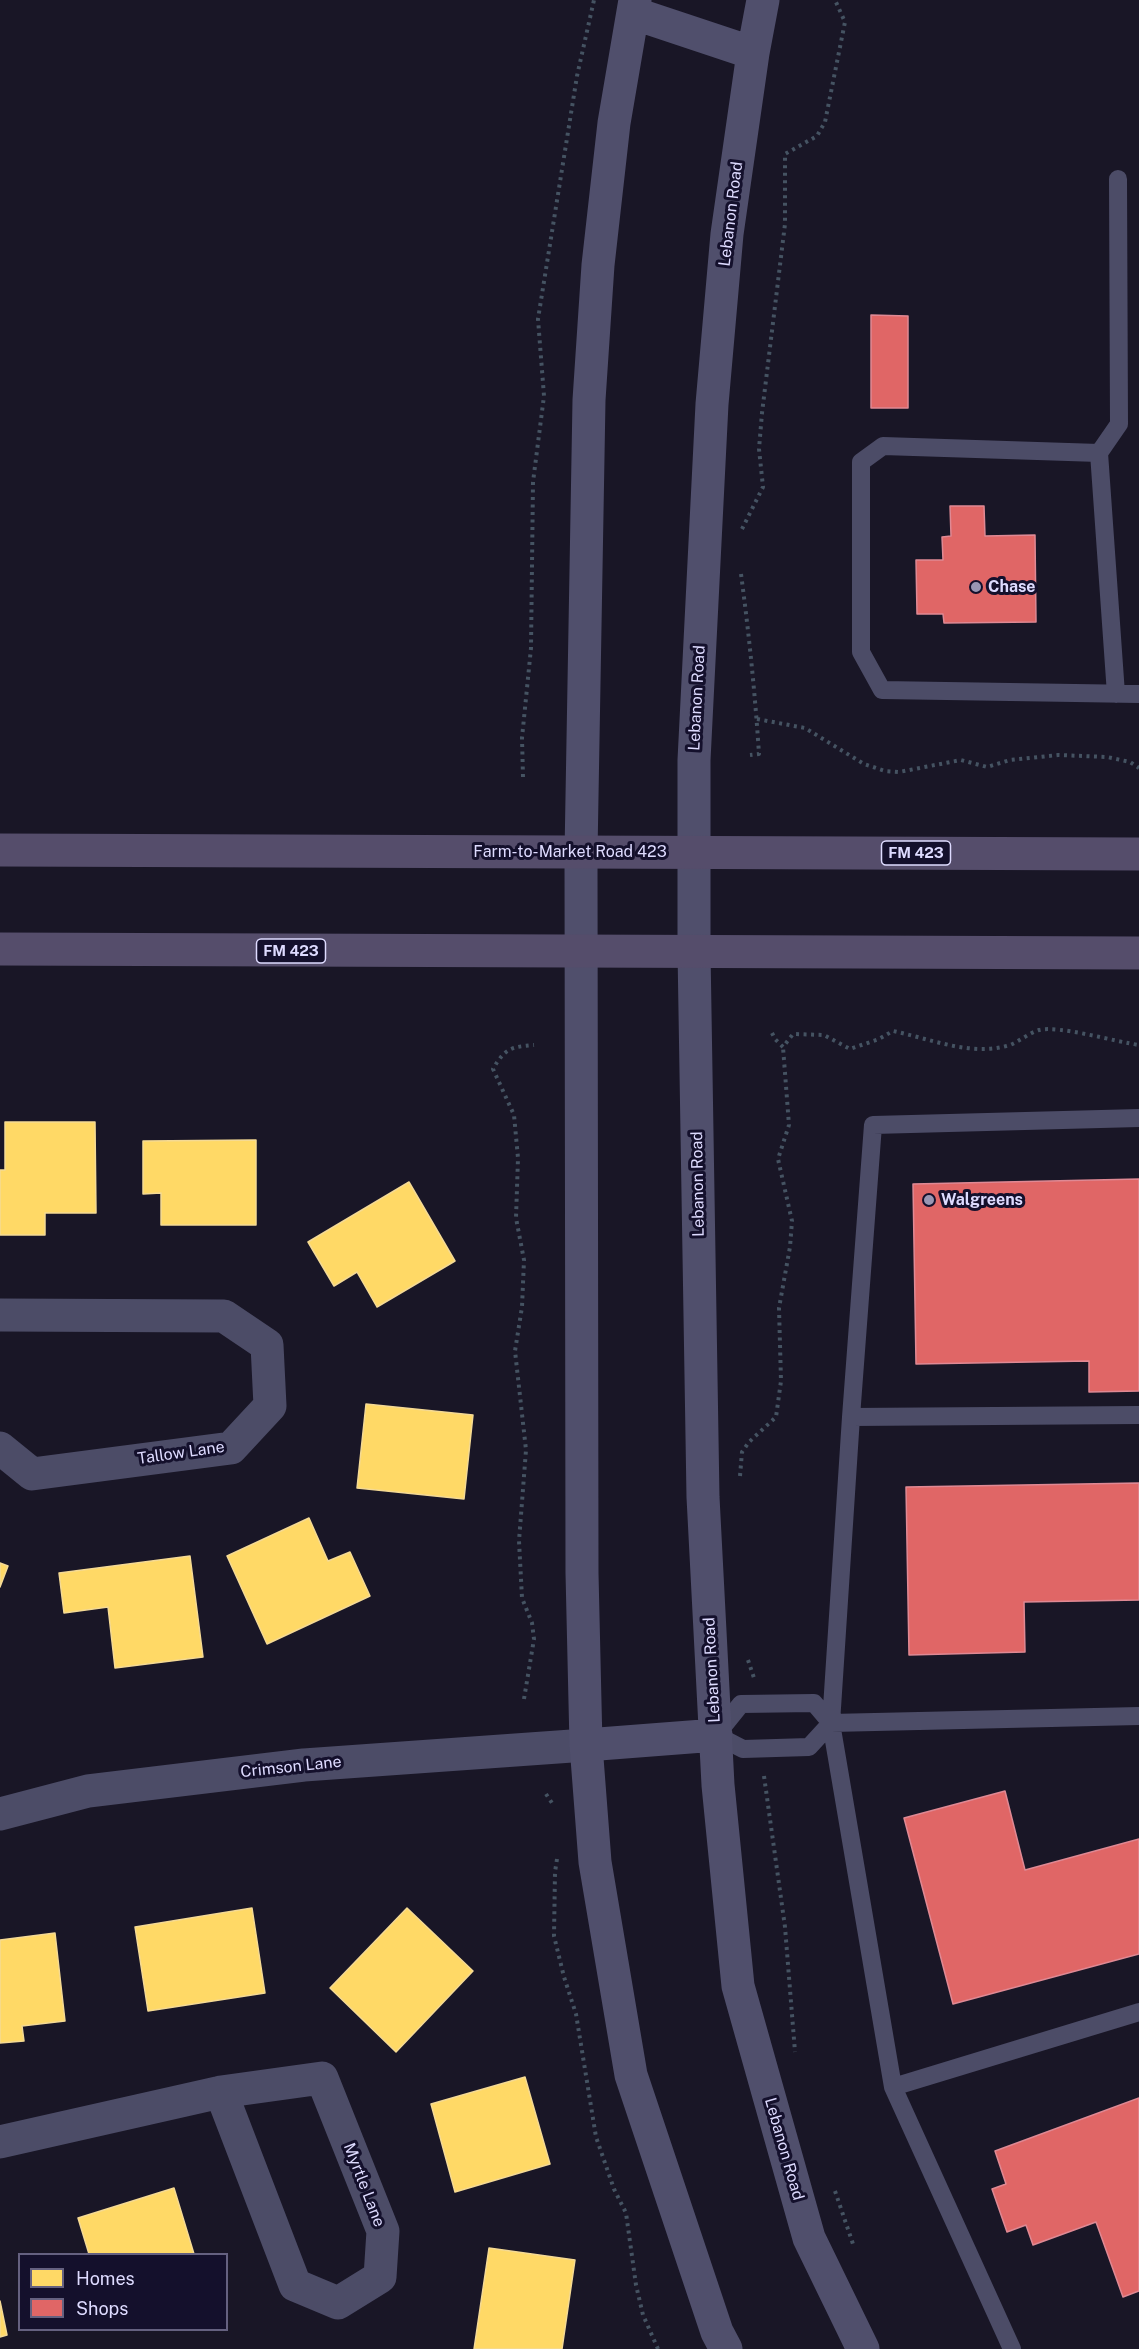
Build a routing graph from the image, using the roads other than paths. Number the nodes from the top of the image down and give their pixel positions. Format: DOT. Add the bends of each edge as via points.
graph roads {
  1 [pos="763,0"];
  2 [pos="634,6"];
  3 [pos="753,53"];
  4 [pos="1118,179"];
  5 [pos="1099,453"];
  6 [pos="1116,693"];
  7 [pos="1139,694"];
  8 [pos="0,850"];
  9 [pos="692,851"];
  10 [pos="581,853"];
  11 [pos="1139,854"];
  12 [pos="0,950"];
  13 [pos="694,951"];
  14 [pos="582,953"];
  15 [pos="1139,953"];
  16 [pos="1139,1118"];
  17 [pos="0,1315"];
  18 [pos="1139,1415"];
  19 [pos="851,1417"];
  20 [pos="0,1448"];
  21 [pos="1139,1716"];
  22 [pos="831,1723"];
  23 [pos="716,1735"];
  24 [pos="586,1745"];
  25 [pos="0,1814"];
  26 [pos="1139,2012"];
  27 [pos="892,2087"];
  28 [pos="221,2092"];
  29 [pos="0,2142"];
  30 [pos="726,2349"];
  31 [pos="863,2349"];
  32 [pos="1012,2349"];
  1 -- 3 [label="main road, Lebanon Road"];
  2 -- 3 [label="main road"];
  2 -- 10 [label="main road" via="613,135 598,265 589,400"];
  3 -- 9 [label="main road, Lebanon Road" via="727,234 712,404"];
  4 -- 5 [label="lane" via="1119,424"];
  5 -- 6 [label="lane"];
  5 -- 6 [label="lane" via="883,446 861,462 861,652 882,690"];
  6 -- 7 [label="lane"];
  8 -- 10 [label="main road, Farm-to-Market Road 423 / FM 423"];
  9 -- 10 [label="main road, Farm-to-Market Road 423 / FM 423"];
  9 -- 11 [label="main road, Farm-to-Market Road 423 / FM 423"];
  9 -- 13 [label="main road, Lebanon Road"];
  10 -- 14 [label="main road"];
  12 -- 14 [label="main road, FM 423"];
  13 -- 14 [label="main road, FM 423"];
  13 -- 15 [label="main road, FM 423"];
  13 -- 23 [label="main road, Lebanon Road" via="703,1497"];
  14 -- 24 [label="main road" via="582,1573"];
  16 -- 19 [label="lane" via="873,1125"];
  17 -- 20 [label="street, Tallow Lane" via="224,1316 267,1345 270,1406 231,1448 32,1474"];
  18 -- 19 [label="lane"];
  19 -- 22 [label="lane"];
  21 -- 22 [label="lane"];
  22 -- 23 [label="lane" via="809,1747 743,1749"];
  22 -- 23 [label="lane" via="814,1703 741,1704"];
  22 -- 27 [label="lane"];
  23 -- 24 [label="main road"];
  23 -- 31 [label="main road, Lebanon Road" via="738,1986 809,2238"];
  24 -- 25 [label="street, Crimson Lane" via="303,1765 88,1791"];
  24 -- 30 [label="main road" via="595,1862 631,2075"];
  26 -- 27 [label="lane"];
  27 -- 32 [label="lane"];
  28 -- 28 [label="street, Myrtle Lane" via="322,2078 383,2231 380,2277 338,2303 295,2285"];
  28 -- 29 [label="street, Myrtle Lane"];
}
